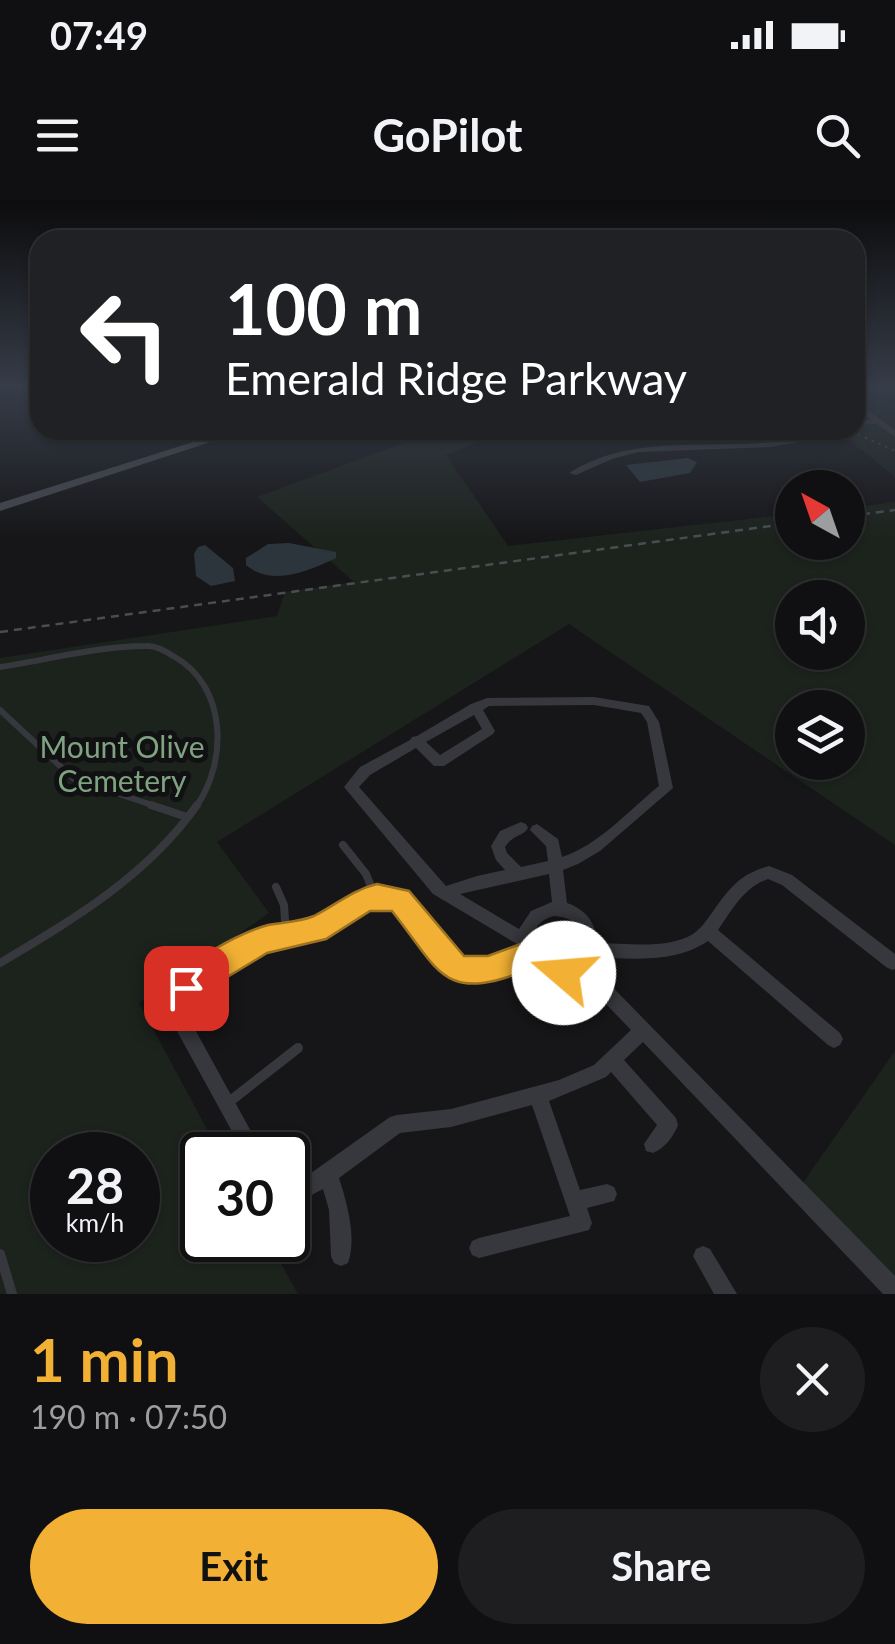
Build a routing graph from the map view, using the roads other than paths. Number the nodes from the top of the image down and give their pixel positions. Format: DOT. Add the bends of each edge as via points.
graph roads {
  1 [pos="211,440"];
  2 [pos="724,440"];
  3 [pos="792,440"];
  4 [pos="728,444"];
  5 [pos="573,472"];
  6 [pos="0,507"];
  7 [pos="0,667"];
  8 [pos="475,707"];
  9 [pos="0,710"];
  10 [pos="416,740"];
  11 [pos="187,817"];
  12 [pos="343,845"];
  13 [pos="557,865"];
  14 [pos="517,873"];
  15 [pos="276,888"];
  16 [pos="445,893"];
  17 [pos="375,897"];
  18 [pos="560,910"];
  19 [pos="708,931"];
  20 [pos="286,936"];
  21 [pos="526,948"];
  22 [pos="586,958"];
  23 [pos="892,962"];
  24 [pos="0,963"];
  25 [pos="643,1030"];
  26 [pos="834,1040"];
  27 [pos="298,1048"];
  28 [pos="612,1060"];
  29 [pos="538,1095"];
  30 [pos="228,1102"];
  31 [pos="244,1132"];
  32 [pos="653,1144"];
  33 [pos="328,1174"];
  34 [pos="310,1185"];
  35 [pos="607,1194"];
  36 [pos="574,1201"];
  37 [pos="480,1248"];
  38 [pos="0,1254"];
  39 [pos="340,1256"];
  40 [pos="703,1256"];
  41 [pos="895,1291"];
  42 [pos="12,1294"];
  43 [pos="726,1294"];
  1 -- 6 [label="main road"];
  2 -- 4 [label="street"];
  3 -- 4 [label="street"];
  4 -- 5 [label="street" via="622,453"];
  7 -- 11 [label="lane" via="150,645 207,682 218,730 216,759"];
  8 -- 10 [label="street"];
  8 -- 10 [label="street" via="489,730 439,762"];
  8 -- 13 [label="street" via="524,700 630,704 653,722 666,788 578,858"];
  9 -- 11 [label="lane" via="74,779"];
  10 -- 16 [label="street" via="364,770 351,786"];
  11 -- 24 [label="lane" via="139,874"];
  12 -- 17 [label="lane"];
  13 -- 14 [label="street"];
  13 -- 14 [label="street" via="553,843 529,829 505,835 498,846"];
  13 -- 18 [label="street"];
  14 -- 16 [label="street"];
  15 -- 20 [label="lane"];
  16 -- 21 [label="street"];
  17 -- 20 [label="street" via="316,930"];
  17 -- 21 [label="street" via="399,900 454,966 466,971 488,970"];
  18 -- 21 [label="street" via="534,916"];
  18 -- 22 [label="street" via="584,924"];
  19 -- 22 [label="street" via="686,945"];
  19 -- 23 [label="street" via="751,879 769,872"];
  19 -- 26 [label="street"];
  20 -- 30 [label="street" via="240,950 186,988 181,1000 184,1026"];
  21 -- 22 [label="street" via="554,972"];
  22 -- 25 [label="street"];
  25 -- 28 [label="street"];
  25 -- 41 [label="street"];
  27 -- 30 [label="lane"];
  28 -- 29 [label="street"];
  28 -- 32 [label="street" via="669,1125"];
  29 -- 33 [label="street" via="397,1124"];
  29 -- 36 [label="street"];
  30 -- 31 [label="street"];
  33 -- 34 [label="street"];
  33 -- 39 [label="street" via="340,1210"];
  35 -- 36 [label="street"];
  36 -- 37 [label="street" via="582,1224"];
  38 -- 42 [label="lane"];
  40 -- 43 [label="street"];
}
